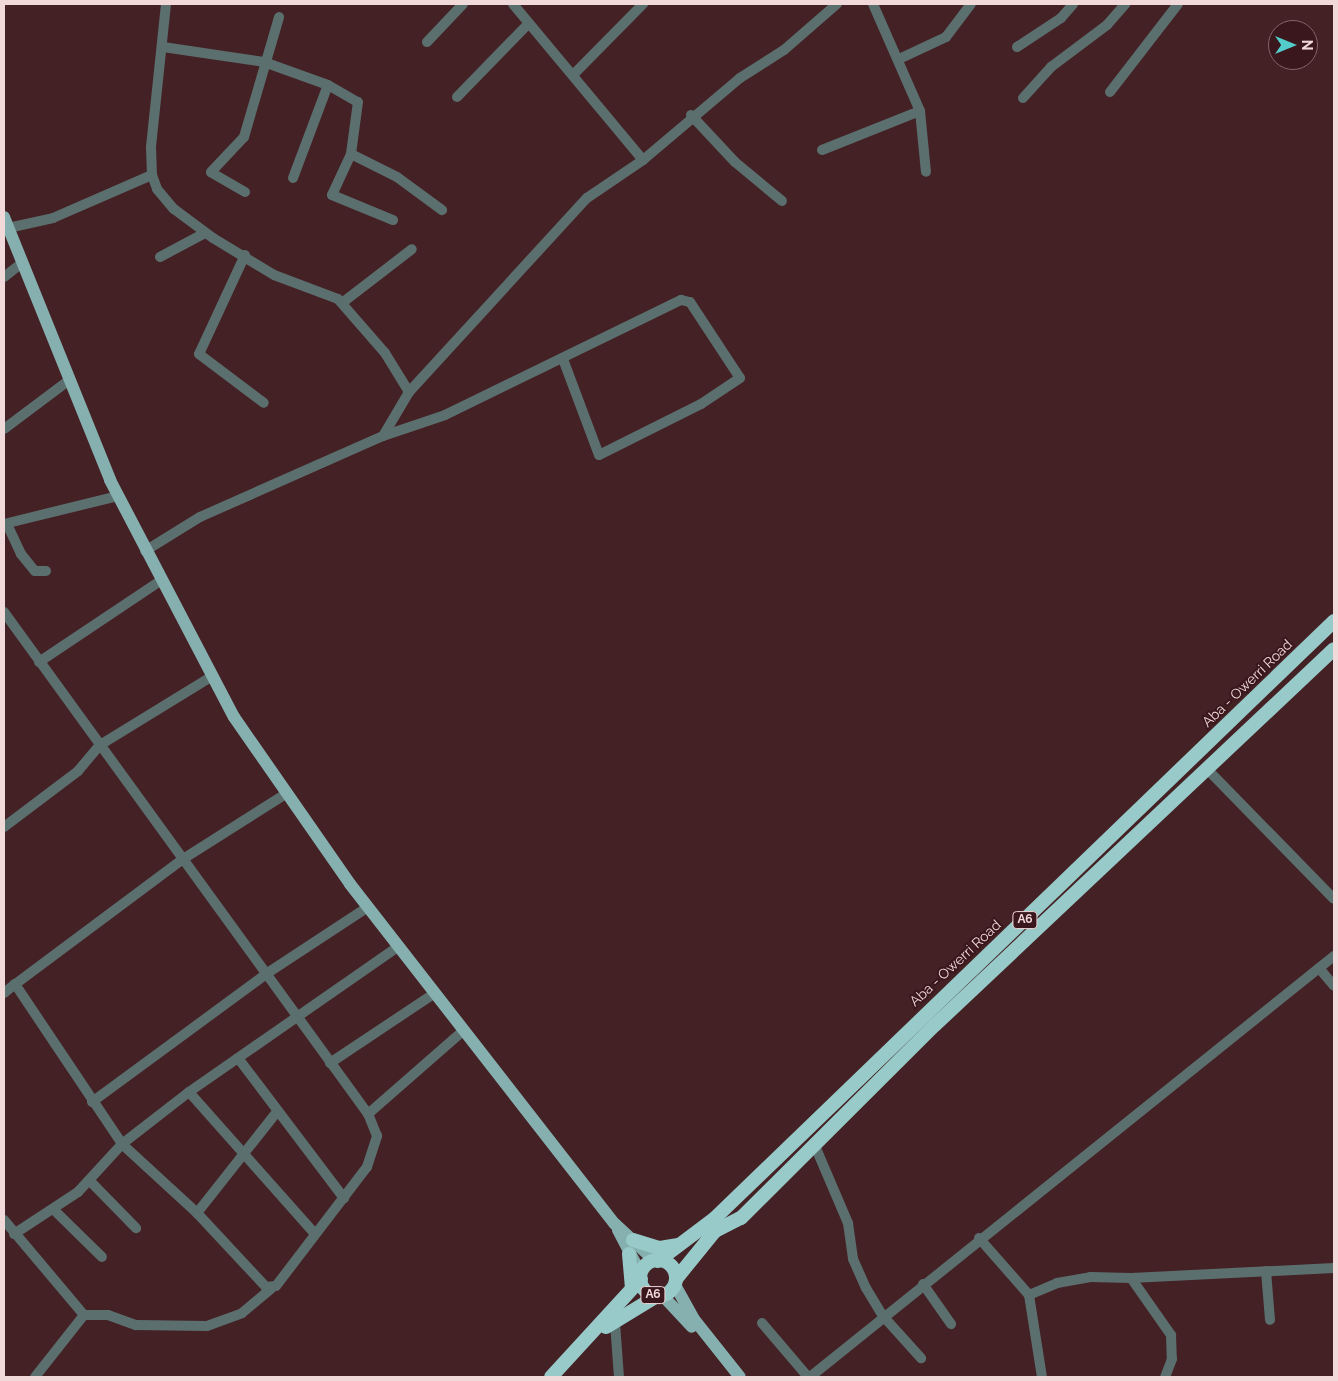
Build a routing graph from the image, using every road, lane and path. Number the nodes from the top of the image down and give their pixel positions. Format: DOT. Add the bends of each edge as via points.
graph roads {
  1 [pos="166,4"];
  2 [pos="463,4"];
  3 [pos="513,4"];
  4 [pos="643,4"];
  5 [pos="837,4"];
  6 [pos="873,4"];
  7 [pos="971,4"];
  8 [pos="1073,4"];
  9 [pos="1125,4"];
  10 [pos="1178,4"];
  11 [pos="279,18"];
  12 [pos="529,23"];
  13 [pos="427,42"];
  14 [pos="163,47"];
  15 [pos="1017,47"];
  16 [pos="899,59"];
  17 [pos="264,62"];
  18 [pos="572,75"];
  19 [pos="328,85"];
  20 [pos="1110,92"];
  21 [pos="457,97"];
  22 [pos="1023,98"];
  23 [pos="920,111"];
  24 [pos="691,115"];
  25 [pos="822,150"];
  26 [pos="351,154"];
  27 [pos="643,160"];
  28 [pos="926,172"];
  29 [pos="152,175"];
  30 [pos="293,178"];
  31 [pos="245,192"];
  32 [pos="782,201"];
  33 [pos="442,210"];
  34 [pos="393,220"];
  35 [pos="6,222"];
  36 [pos="205,233"];
  37 [pos="412,249"];
  38 [pos="245,255"];
  39 [pos="160,257"];
  40 [pos="22,263"];
  41 [pos="4,277"];
  42 [pos="342,303"];
  43 [pos="564,359"];
  44 [pos="68,381"];
  45 [pos="409,392"];
  46 [pos="264,403"];
  47 [pos="4,429"];
  48 [pos="383,436"];
  49 [pos="118,496"];
  50 [pos="5,524"];
  51 [pos="145,551"];
  52 [pos="46,571"];
  53 [pos="160,581"];
  54 [pos="4,612"];
  55 [pos="1334,621"];
  56 [pos="1334,649"];
  57 [pos="39,662"];
  58 [pos="212,677"];
  59 [pos="100,745"];
  60 [pos="1208,770"];
  61 [pos="284,795"];
  62 [pos="4,827"];
  63 [pos="183,859"];
  64 [pos="1049,897"];
  65 [pos="1334,900"];
  66 [pos="368,907"];
  67 [pos="1058,909"];
  68 [pos="399,946"];
  69 [pos="1334,956"];
  70 [pos="1319,968"];
  71 [pos="266,974"];
  72 [pos="15,984"];
  73 [pos="1334,986"];
  74 [pos="4,993"];
  75 [pos="435,993"];
  76 [pos="296,1017"];
  77 [pos="464,1030"];
  78 [pos="238,1058"];
  79 [pos="330,1063"];
  80 [pos="189,1092"];
  81 [pos="92,1102"];
  82 [pos="276,1113"];
  83 [pos="368,1114"];
  84 [pos="122,1144"];
  85 [pos="815,1146"];
  86 [pos="240,1154"];
  87 [pos="90,1181"];
  88 [pos="344,1198"];
  89 [pos="54,1210"];
  90 [pos="197,1213"];
  91 [pos="4,1220"];
  92 [pos="615,1224"];
  93 [pos="136,1228"];
  94 [pos="14,1234"];
  95 [pos="315,1234"];
  96 [pos="979,1238"];
  97 [pos="634,1240"];
  98 [pos="690,1240"];
  99 [pos="629,1254"];
  100 [pos="102,1257"];
  101 [pos="656,1261"];
  102 [pos="1334,1268"];
  103 [pos="1266,1271"];
  104 [pos="1334,1272"];
  105 [pos="1131,1278"];
  106 [pos="638,1281"];
  107 [pos="676,1282"];
  108 [pos="923,1284"];
  109 [pos="271,1289"];
  110 [pos="1029,1295"];
  111 [pos="660,1296"];
  112 [pos="84,1315"];
  113 [pos="883,1316"];
  114 [pos="1270,1320"];
  115 [pos="615,1323"];
  116 [pos="762,1323"];
  117 [pos="951,1324"];
  118 [pos="595,1335"];
  119 [pos="722,1353"];
  120 [pos="921,1358"];
  121 [pos="35,1377"];
  122 [pos="552,1377"];
  123 [pos="619,1377"];
  124 [pos="740,1377"];
  125 [pos="808,1377"];
  126 [pos="1042,1377"];
  127 [pos="1165,1377"];
  1 -- 14 [label="street"];
  2 -- 13 [label="street"];
  3 -- 12 [label="street"];
  4 -- 18 [label="street"];
  5 -- 24 [label="street" via="784,50"];
  6 -- 16 [label="street"];
  7 -- 16 [label="street" via="946,37"];
  8 -- 15 [label="street" via="1061,18"];
  9 -- 22 [label="street" via="1107,26 1051,67"];
  10 -- 20 [label="street"];
  11 -- 17 [label="street"];
  12 -- 18 [label="street"];
  12 -- 21 [label="street"];
  14 -- 17 [label="street"];
  14 -- 29 [label="street" via="156,89"];
  16 -- 23 [label="street"];
  17 -- 19 [label="street"];
  17 -- 31 [label="street" via="244,137 212,172"];
  18 -- 27 [label="street"];
  19 -- 26 [label="street" via="358,102"];
  19 -- 30 [label="street"];
  23 -- 25 [label="street"];
  23 -- 28 [label="street"];
  24 -- 27 [label="street"];
  24 -- 32 [label="street" via="735,162"];
  26 -- 33 [label="street" via="397,178"];
  26 -- 34 [label="street" via="332,195"];
  27 -- 45 [label="street" via="587,198 556,228"];
  29 -- 35 [label="street" via="53,218"];
  29 -- 36 [label="street" via="174,209"];
  35 -- 40 [label="main road"];
  36 -- 38 [label="street"];
  36 -- 39 [label="street"];
  37 -- 42 [label="street"];
  38 -- 42 [label="street" via="274,275"];
  38 -- 46 [label="street" via="199,354"];
  40 -- 41 [label="street"];
  40 -- 44 [label="main road"];
  42 -- 45 [label="street" via="385,353"];
  43 -- 43 [label="street" via="685,300 740,378 701,404 599,455"];
  43 -- 48 [label="street" via="445,415"];
  44 -- 47 [label="street"];
  44 -- 49 [label="main road"];
  45 -- 48 [label="street"];
  48 -- 51 [label="street" via="200,517"];
  49 -- 50 [label="street"];
  49 -- 51 [label="main road"];
  50 -- 52 [label="street" via="35,572"];
  51 -- 53 [label="main road"];
  53 -- 57 [label="street"];
  53 -- 58 [label="main road"];
  54 -- 57 [label="street"];
  55 -- 64 [label="highway, Aba - Owerri Road / A6"];
  56 -- 60 [label="highway, Aba - Owerri Road / A6"];
  57 -- 59 [label="street"];
  58 -- 59 [label="street"];
  58 -- 61 [label="main road"];
  59 -- 62 [label="street" via="78,771"];
  59 -- 63 [label="street"];
  60 -- 65 [label="street"];
  60 -- 67 [label="highway, Aba - Owerri Road / A6"];
  61 -- 63 [label="street"];
  61 -- 66 [label="main road"];
  63 -- 71 [label="street"];
  63 -- 72 [label="street"];
  64 -- 67 [label="highway"];
  64 -- 98 [label="highway, Aba - Owerri Road / A6"];
  66 -- 68 [label="main road"];
  66 -- 71 [label="street"];
  67 -- 85 [label="highway, Aba - Owerri Road / A6"];
  68 -- 75 [label="main road"];
  68 -- 76 [label="street"];
  69 -- 70 [label="street"];
  70 -- 73 [label="street"];
  70 -- 96 [label="street" via="1132,1122"];
  71 -- 76 [label="street"];
  71 -- 81 [label="street"];
  72 -- 74 [label="street"];
  72 -- 81 [label="street"];
  75 -- 77 [label="main road"];
  75 -- 79 [label="street"];
  76 -- 78 [label="street"];
  76 -- 79 [label="street"];
  77 -- 83 [label="street"];
  77 -- 92 [label="main road"];
  78 -- 80 [label="street"];
  78 -- 82 [label="street"];
  79 -- 83 [label="street"];
  80 -- 84 [label="street"];
  80 -- 86 [label="street"];
  81 -- 84 [label="street"];
  82 -- 86 [label="street"];
  82 -- 88 [label="street"];
  83 -- 88 [label="street" via="377,1129 374,1152"];
  84 -- 87 [label="street"];
  84 -- 90 [label="street"];
  85 -- 107 [label="highway, Aba - Owerri Road / A6" via="741,1218 715,1230"];
  85 -- 113 [label="street" via="848,1223 853,1259"];
  86 -- 90 [label="street"];
  86 -- 95 [label="street"];
  87 -- 89 [label="street"];
  87 -- 93 [label="street"];
  88 -- 95 [label="street"];
  89 -- 94 [label="street"];
  89 -- 100 [label="street"];
  90 -- 109 [label="street"];
  91 -- 94 [label="street"];
  92 -- 97 [label="main road"];
  92 -- 99 [label="main road"];
  94 -- 112 [label="street"];
  95 -- 109 [label="street"];
  96 -- 108 [label="street"];
  96 -- 110 [label="street"];
  97 -- 98 [label="highway" via="660,1248"];
  97 -- 101 [label="main road"];
  98 -- 101 [label="highway, Aba - Owerri Road / A6"];
  99 -- 106 [label="highway"];
  101 -- 106 [label="highway, Aba - Owerri Road / A6"];
  101 -- 107 [label="highway, A6" via="673,1268"];
  102 -- 103 [label="street"];
  102 -- 104 [label="street"];
  103 -- 105 [label="street"];
  103 -- 114 [label="street"];
  105 -- 110 [label="street" via="1082,1278"];
  105 -- 127 [label="street" via="1171,1335 1172,1358"];
  106 -- 111 [label="highway, A6" via="646,1291"];
  106 -- 118 [label="highway, Aba - Owerri Road / A6"];
  107 -- 111 [label="highway, Aba - Owerri Road / A6"];
  107 -- 119 [label="main road" via="693,1318"];
  108 -- 113 [label="street"];
  108 -- 117 [label="street"];
  109 -- 112 [label="street" via="242,1313 207,1326 136,1325 108,1315"];
  110 -- 126 [label="street"];
  111 -- 115 [label="highway, Aba - Owerri Road / A6"];
  111 -- 119 [label="main road" via="703,1340"];
  112 -- 121 [label="street"];
  113 -- 120 [label="street"];
  113 -- 125 [label="street"];
  115 -- 118 [label="highway, Aba - Owerri Road / A6"];
  115 -- 123 [label="street"];
  116 -- 125 [label="street"];
  118 -- 122 [label="highway, Aba - Owerri Road / A6"];
  119 -- 124 [label="main road"];
}
